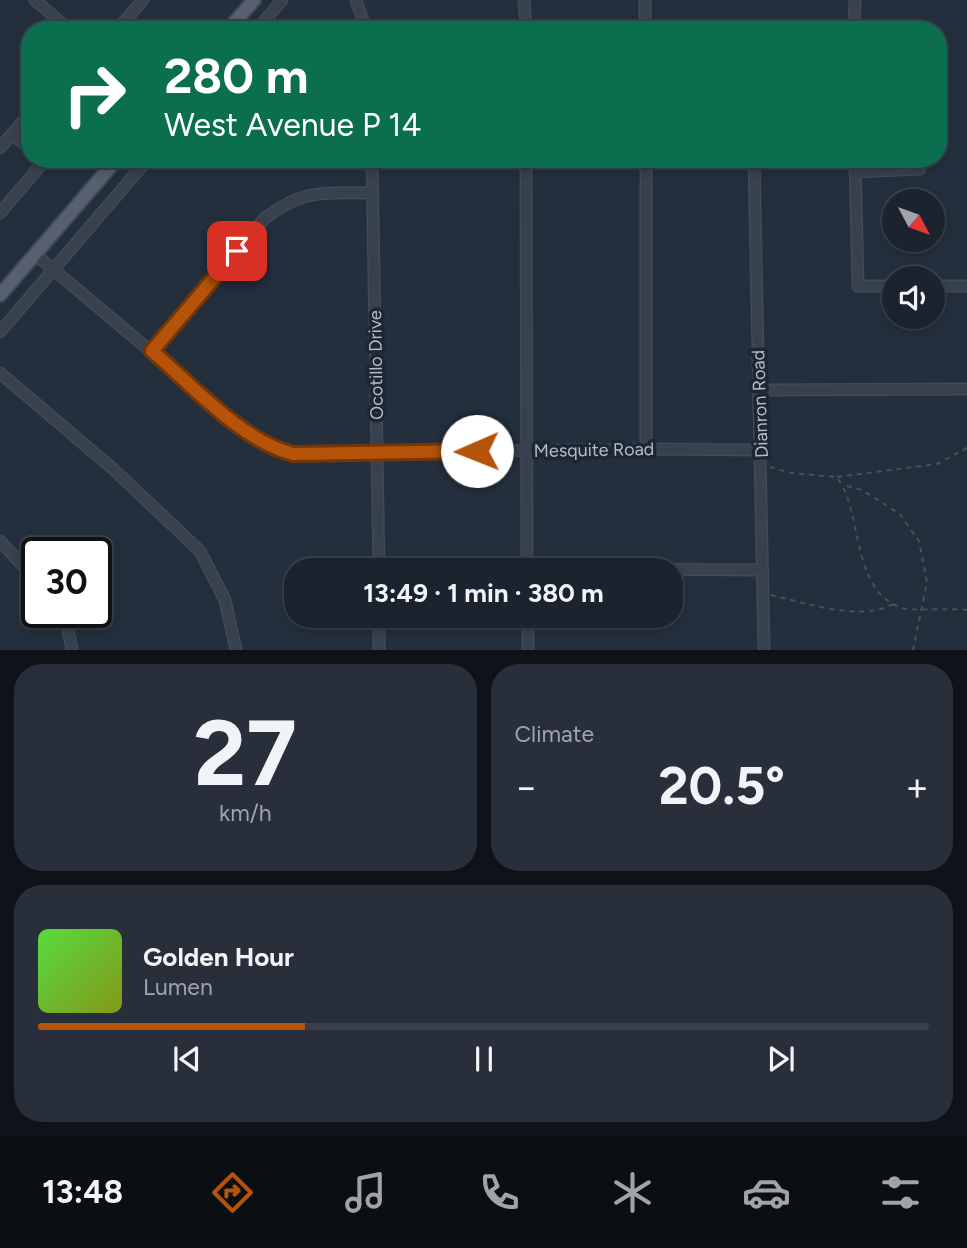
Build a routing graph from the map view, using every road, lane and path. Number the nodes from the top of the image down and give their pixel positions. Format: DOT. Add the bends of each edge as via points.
graph roads {
  1 [pos="35,0"];
  2 [pos="143,0"];
  3 [pos="254,0"];
  4 [pos="282,0"];
  5 [pos="355,0"];
  6 [pos="524,0"];
  7 [pos="645,0"];
  8 [pos="855,0"];
  9 [pos="59,21"];
  10 [pos="125,21"];
  11 [pos="236,21"];
  12 [pos="264,21"];
  13 [pos="363,21"];
  14 [pos="525,21"];
  15 [pos="645,21"];
  16 [pos="854,21"];
  17 [pos="21,124"];
  18 [pos="12,134"];
  19 [pos="21,142"];
  20 [pos="0,148"];
  21 [pos="38,168"];
  22 [pos="109,168"];
  23 [pos="140,168"];
  24 [pos="372,168"];
  25 [pos="526,168"];
  26 [pos="646,168"];
  27 [pos="754,168"];
  28 [pos="855,168"];
  29 [pos="920,169"];
  30 [pos="855,172"];
  31 [pos="372,193"];
  32 [pos="0,213"];
  33 [pos="35,254"];
  34 [pos="54,270"];
  35 [pos="882,286"];
  36 [pos="945,286"];
  37 [pos="967,286"];
  38 [pos="0,295"];
  39 [pos="0,332"];
  40 [pos="152,351"];
  41 [pos="0,373"];
  42 [pos="967,389"];
  43 [pos="758,390"];
  44 [pos="967,448"];
  45 [pos="646,449"];
  46 [pos="527,450"];
  47 [pos="761,450"];
  48 [pos="378,453"];
  49 [pos="761,464"];
  50 [pos="836,477"];
  51 [pos="845,486"];
  52 [pos="0,541"];
  53 [pos="379,558"];
  54 [pos="527,558"];
  55 [pos="21,564"];
  56 [pos="683,569"];
  57 [pos="763,570"];
  58 [pos="763,594"];
  59 [pos="895,603"];
  60 [pos="920,608"];
  61 [pos="967,610"];
  62 [pos="68,628"];
  63 [pos="379,628"];
  64 [pos="528,631"];
  65 [pos="72,649"];
  66 [pos="236,649"];
  67 [pos="379,649"];
  68 [pos="528,649"];
  69 [pos="764,649"];
  70 [pos="913,649"];
  1 -- 9 [label="street"];
  2 -- 10 [label="street"];
  3 -- 11 [label="main road"];
  4 -- 12 [label="street"];
  5 -- 13 [label="street"];
  6 -- 14 [label="street"];
  7 -- 15 [label="street"];
  8 -- 16 [label="street"];
  17 -- 18 [label="street"];
  18 -- 19 [label="street"];
  18 -- 20 [label="street"];
  21 -- 32 [label="street"];
  22 -- 33 [label="main road"];
  23 -- 34 [label="street"];
  24 -- 31 [label="street, Ocotillo Drive"];
  25 -- 46 [label="street"];
  26 -- 45 [label="street"];
  27 -- 43 [label="street, Dianron Road"];
  28 -- 30 [label="street"];
  29 -- 30 [label="street"];
  30 -- 35 [label="street" via="858,286"];
  31 -- 40 [label="street" via="316,193 288,201 265,218"];
  31 -- 48 [label="street, Ocotillo Drive"];
  33 -- 34 [label="street, Mesquite Road"];
  33 -- 38 [label="main road"];
  34 -- 39 [label="street"];
  34 -- 40 [label="street, Mesquite Road"];
  36 -- 37 [label="street"];
  40 -- 48 [label="street, Mesquite Road" via="271,449 293,454"];
  41 -- 66 [label="street" via="200,551 225,600"];
  42 -- 43 [label="street"];
  43 -- 47 [label="street, Dianron Road"];
  44 -- 50 [label="path" via="937,464"];
  45 -- 46 [label="street, Mesquite Road"];
  45 -- 47 [label="street, Mesquite Road"];
  46 -- 48 [label="street, Mesquite Road"];
  46 -- 54 [label="street"];
  47 -- 49 [label="street, Dianron Road"];
  48 -- 53 [label="street, Ocotillo Drive"];
  49 -- 50 [label="path" via="791,473"];
  49 -- 57 [label="street, Dianron Road"];
  50 -- 51 [label="path"];
  51 -- 59 [label="path" via="864,564 881,593"];
  51 -- 60 [label="path" via="862,490 900,514 919,541 927,582"];
  52 -- 55 [label="street"];
  56 -- 57 [label="street"];
  57 -- 58 [label="street, Dianron Road"];
  58 -- 59 [label="path" via="825,609 877,611"];
  58 -- 69 [label="street, Dianron Road"];
  59 -- 60 [label="path" via="902,609"];
  60 -- 61 [label="path"];
  60 -- 70 [label="path"];
  62 -- 65 [label="street"];
  63 -- 67 [label="street"];
  64 -- 68 [label="street"];
}
